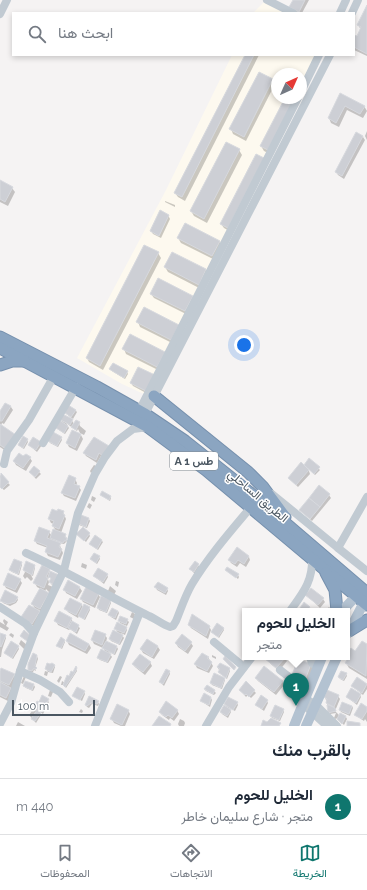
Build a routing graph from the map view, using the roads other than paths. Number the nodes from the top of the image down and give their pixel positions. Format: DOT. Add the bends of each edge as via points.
graph roads {
  1 [pos="7,0"];
  2 [pos="267,0"];
  3 [pos="346,0"];
  4 [pos="358,0"];
  5 [pos="291,12"];
  6 [pos="343,12"];
  7 [pos="352,12"];
  8 [pos="0,14"];
  9 [pos="319,56"];
  10 [pos="329,56"];
  11 [pos="307,80"];
  12 [pos="296,104"];
  13 [pos="282,139"];
  14 [pos="229,244"];
  15 [pos="4,346"];
  16 [pos="24,360"];
  17 [pos="0,361"];
  18 [pos="0,365"];
  19 [pos="54,376"];
  20 [pos="76,387"];
  21 [pos="154,396"];
  22 [pos="142,412"];
  23 [pos="148,427"];
  24 [pos="43,443"];
  25 [pos="4,464"];
  26 [pos="263,487"];
  27 [pos="367,497"];
  28 [pos="251,507"];
  29 [pos="299,535"];
  30 [pos="338,548"];
  31 [pos="26,553"];
  32 [pos="315,561"];
  33 [pos="64,570"];
  34 [pos="367,571"];
  35 [pos="364,598"];
  36 [pos="0,607"];
  37 [pos="292,608"];
  38 [pos="337,608"];
  39 [pos="347,608"];
  40 [pos="140,612"];
  41 [pos="367,620"];
  42 [pos="350,628"];
  43 [pos="350,631"];
  44 [pos="34,633"];
  45 [pos="214,642"];
  46 [pos="250,660"];
  47 [pos="311,660"];
  48 [pos="321,660"];
  49 [pos="336,660"];
  50 [pos="244,667"];
  51 [pos="318,668"];
  52 [pos="280,670"];
  53 [pos="20,671"];
  54 [pos="310,688"];
  55 [pos="69,702"];
  56 [pos="305,702"];
  57 [pos="314,709"];
  58 [pos="0,724"];
  59 [pos="95,726"];
  60 [pos="206,726"];
  61 [pos="294,726"];
  62 [pos="306,726"];
  63 [pos="327,726"];
  64 [pos="337,726"];
  1 -- 8 [label="street"];
  2 -- 5 [label="street"];
  3 -- 6 [label="street"];
  4 -- 7 [label="street"];
  9 -- 11 [label="street"];
  10 -- 13 [label="street"];
  12 -- 13 [label="street"];
  13 -- 14 [label="street"];
  14 -- 21 [label="street"];
  14 -- 22 [label="street"];
  15 -- 16 [label="highway, الطريق الساحلي / A 1 طس"];
  15 -- 17 [label="main road"];
  15 -- 22 [label="highway, الطريق الساحلي / A 1 طس" via="97,387"];
  16 -- 18 [label="highway"];
  16 -- 19 [label="highway, الطريق الساحلي / A 1 طس"];
  19 -- 20 [label="highway, الطريق الساحلي / A 1 طس"];
  19 -- 25 [label="street" via="29,420 7,451"];
  20 -- 23 [label="highway, الطريق الساحلي / A 1 طس"];
  20 -- 24 [label="street"];
  21 -- 22 [label="street"];
  21 -- 26 [label="highway"];
  22 -- 29 [label="highway, الطريق الساحلي / A 1 طس" via="212,462"];
  23 -- 28 [label="highway, الطريق الساحلي / A 1 طس"];
  23 -- 33 [label="street" via="133,429 117,441 95,474 78,513"];
  26 -- 29 [label="highway"];
  26 -- 30 [label="street"];
  27 -- 30 [label="street"];
  28 -- 32 [label="highway, الطريق الساحلي / A 1 طس"];
  28 -- 40 [label="street" via="201,570 173,626 170,628"];
  29 -- 35 [label="highway, الطريق الساحلي / A 1 طس"];
  30 -- 34 [label="street"];
  31 -- 33 [label="street"];
  32 -- 35 [label="highway, الطريق الساحلي / A 1 طس"];
  32 -- 37 [label="street" via="309,582"];
  32 -- 38 [label="highway" via="329,577 335,590"];
  33 -- 40 [label="street"];
  33 -- 44 [label="street"];
  35 -- 39 [label="main road"];
  35 -- 42 [label="main road"];
  36 -- 44 [label="street" via="26,624"];
  40 -- 59 [label="street"];
  41 -- 43 [label="highway"];
  44 -- 53 [label="street"];
  45 -- 50 [label="street"];
  46 -- 50 [label="street"];
  47 -- 51 [label="street"];
  48 -- 51 [label="main road"];
  49 -- 57 [label="main road"];
  50 -- 60 [label="street"];
  51 -- 54 [label="main road"];
  52 -- 54 [label="street"];
  53 -- 55 [label="street" via="60,692"];
  53 -- 58 [label="street" via="11,703"];
  54 -- 56 [label="main road"];
  56 -- 57 [label="street"];
  56 -- 61 [label="main road"];
  57 -- 62 [label="main road"];
  57 -- 63 [label="street"];
  57 -- 64 [label="street"];
}
